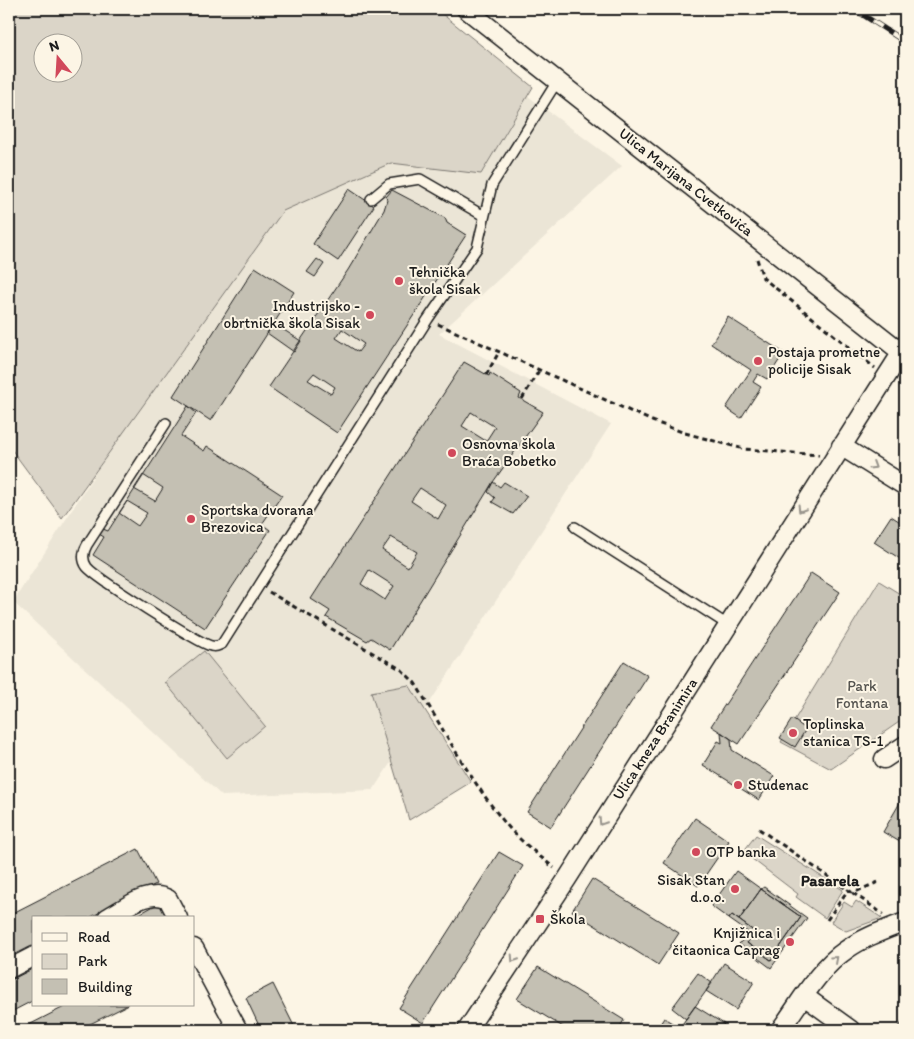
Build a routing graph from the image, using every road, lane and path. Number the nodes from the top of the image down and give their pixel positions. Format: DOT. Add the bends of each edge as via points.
graph roads {
  1 [pos="466,9"];
  2 [pos="558,80"];
  3 [pos="371,199"];
  4 [pos="484,216"];
  5 [pos="428,319"];
  6 [pos="499,352"];
  7 [pos="903,354"];
  8 [pos="540,369"];
  9 [pos="486,375"];
  10 [pos="522,399"];
  11 [pos="166,423"];
  12 [pos="837,452"];
  13 [pos="905,486"];
  14 [pos="575,527"];
  15 [pos="257,585"];
  16 [pos="728,625"];
  17 [pos="905,744"];
  18 [pos="884,759"];
  19 [pos="759,828"];
  20 [pos="567,879"];
  21 [pos="878,882"];
  22 [pos="848,890"];
  23 [pos="853,893"];
  24 [pos="111,916"];
  25 [pos="177,916"];
  26 [pos="888,917"];
  27 [pos="828,920"];
  28 [pos="905,922"];
  29 [pos="195,950"];
  30 [pos="32,957"];
  31 [pos="9,969"];
  32 [pos="804,996"];
  33 [pos="238,1030"];
  34 [pos="467,1030"];
  35 [pos="780,1030"];
  36 [pos="851,1030"];
  1 -- 2 [label="street, Ulica Marijana Cvetkovića"];
  2 -- 4 [label="lane" via="492,185"];
  2 -- 7 [label="street, Ulica Marijana Cvetkovića"];
  3 -- 4 [label="lane" via="389,184 420,179"];
  4 -- 5 [label="lane" via="477,248"];
  5 -- 6 [label="path"];
  5 -- 15 [label="lane"];
  6 -- 8 [label="path"];
  6 -- 9 [label="path"];
  7 -- 12 [label="street, Ulica kneza Branimira"];
  8 -- 10 [label="path"];
  8 -- 12 [label="path" via="685,433 744,449"];
  11 -- 15 [label="lane" via="87,545 86,565 98,576 214,647 222,644"];
  12 -- 13 [label="street, one-way"];
  12 -- 16 [label="street, Ulica kneza Branimira, one-way"];
  14 -- 16 [label="lane"];
  15 -- 20 [label="path" via="402,670 415,683 481,791 512,831"];
  16 -- 20 [label="street, Ulica kneza Branimira, one-way"];
  17 -- 18 [label="street"];
  19 -- 22 [label="path"];
  20 -- 34 [label="street, Ulica kneza Branimira, one-way"];
  21 -- 23 [label="path"];
  22 -- 23 [label="path"];
  22 -- 27 [label="path"];
  23 -- 26 [label="path"];
  24 -- 25 [label="street" via="145,898 156,896 168,899"];
  32 -- 28 [label="street, one-way" via="825,968 847,948"];
  29 -- 33 [label="street"];
  30 -- 31 [label="street"];
  32 -- 35 [label="street"];
  32 -- 36 [label="street"];
}
